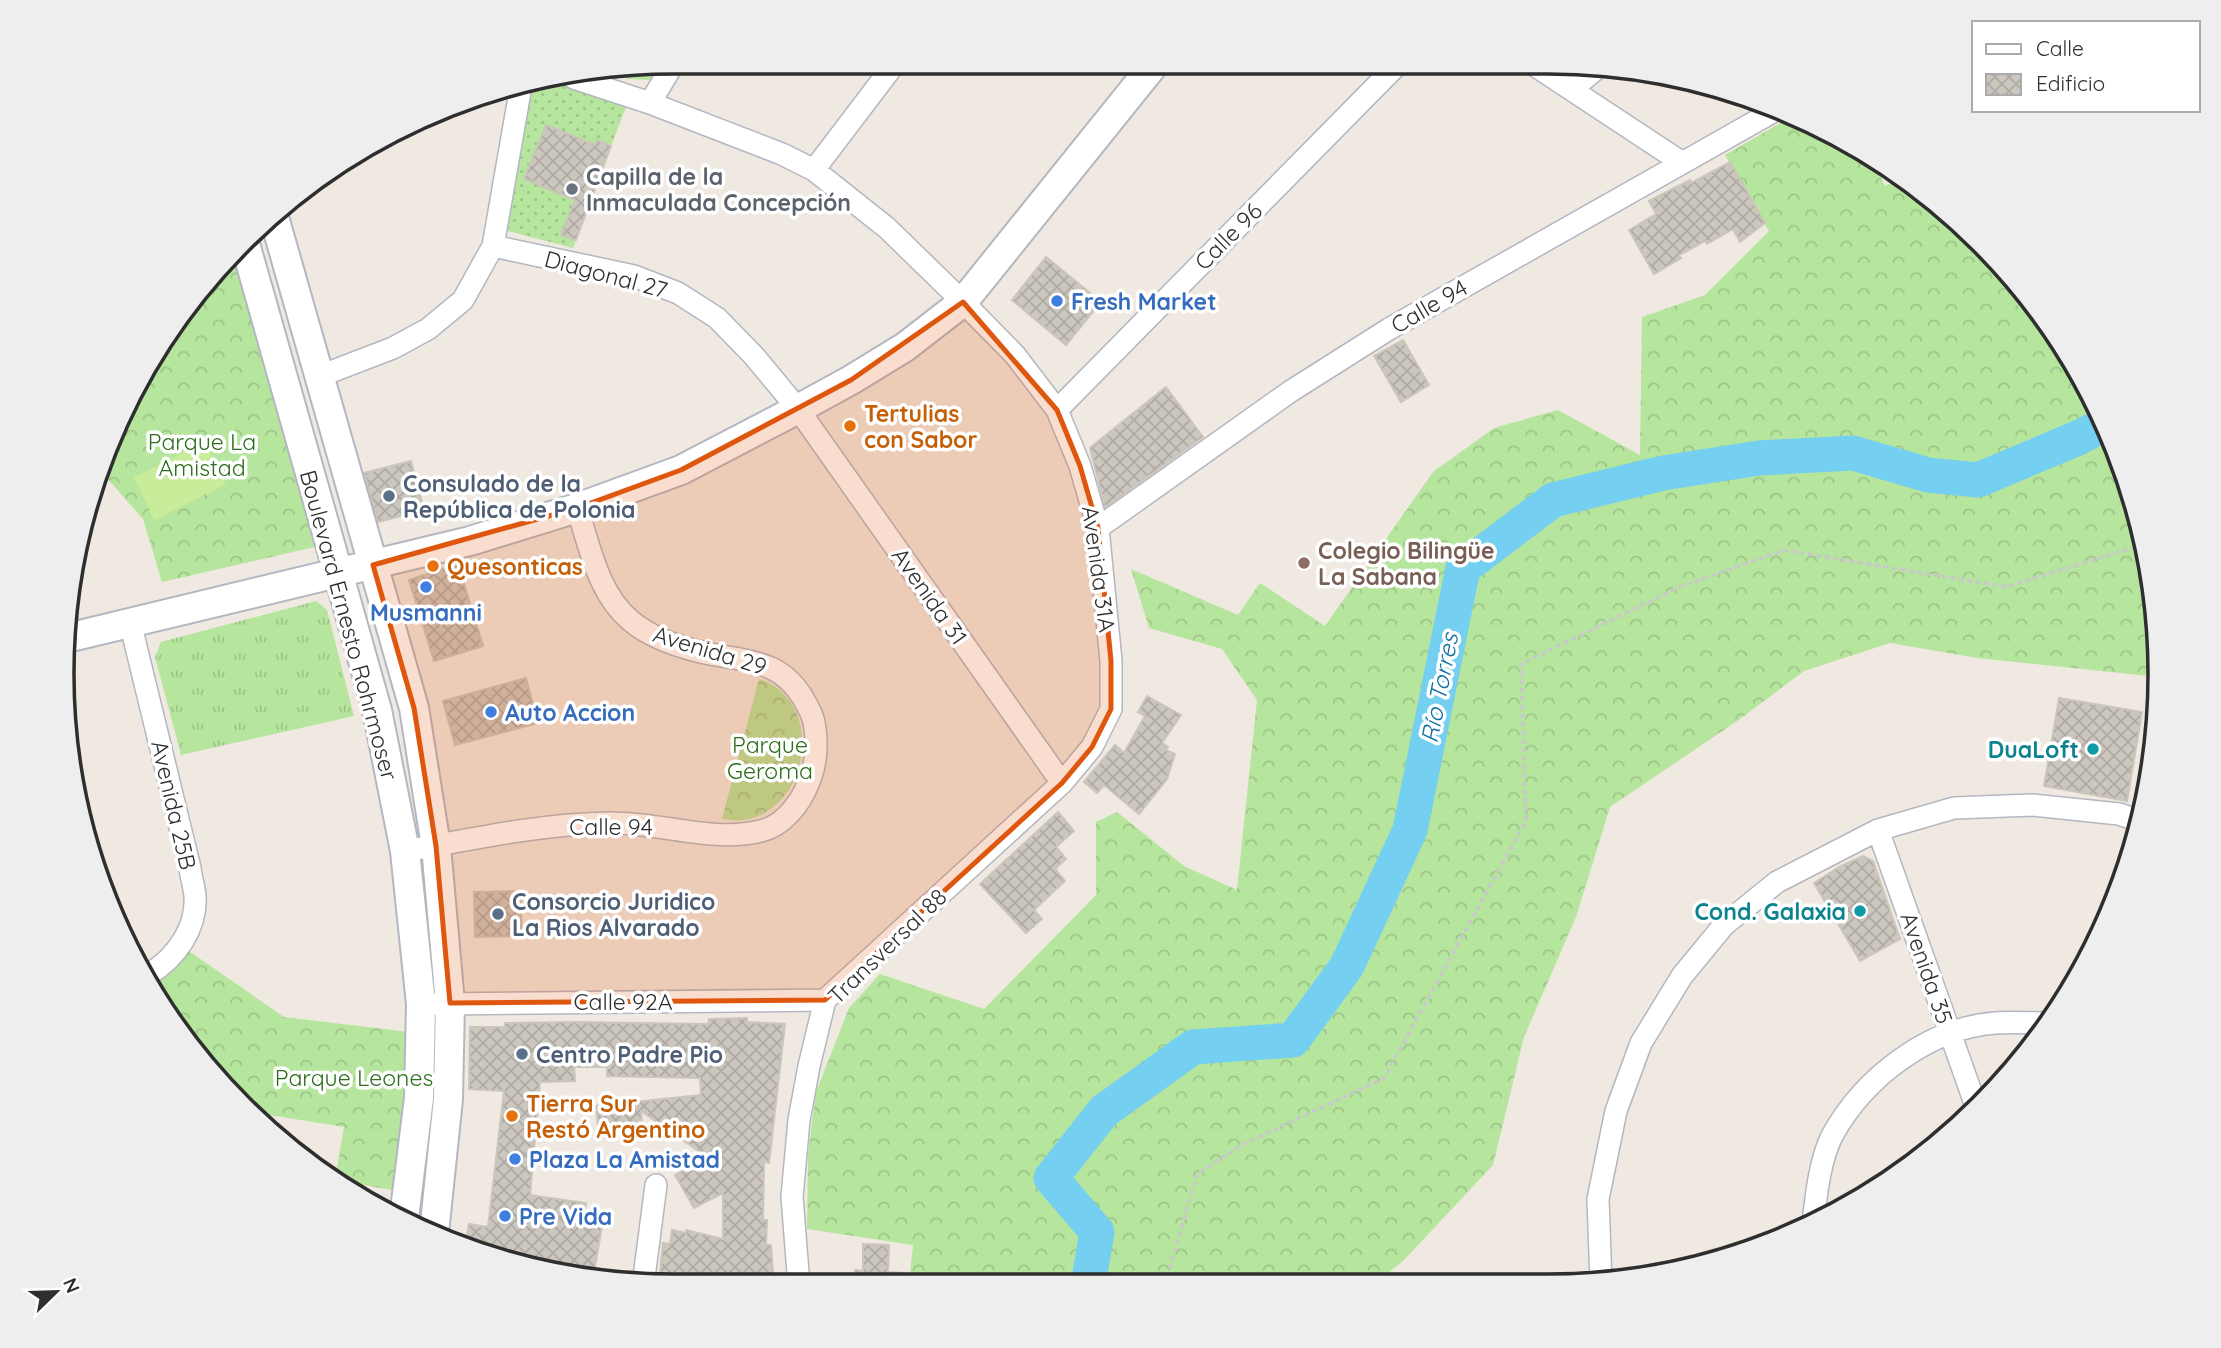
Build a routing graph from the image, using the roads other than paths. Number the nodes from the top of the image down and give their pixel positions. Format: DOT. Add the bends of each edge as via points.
graph roads {
  1 [pos="667,74"];
  2 [pos="887,74"];
  3 [pos="1146,74"];
  4 [pos="1388,74"];
  5 [pos="1549,74"];
  6 [pos="1589,75"];
  7 [pos="583,81"];
  8 [pos="1572,89"];
  9 [pos="520,94"];
  10 [pos="650,103"];
  11 [pos="1767,115"];
  12 [pos="1681,162"];
  13 [pos="814,170"];
  14 [pos="276,225"];
  15 [pos="493,246"];
  16 [pos="247,251"];
  17 [pos="964,302"];
  18 [pos="320,376"];
  19 [pos="798,410"];
  20 [pos="1057,410"];
  21 [pos="577,508"];
  22 [pos="1098,528"];
  23 [pos="373,565"];
  24 [pos="337,574"];
  25 [pos="130,622"];
  26 [pos="75,636"];
  27 [pos="1092,747"];
  28 [pos="1062,783"];
  29 [pos="803,796"];
  30 [pos="2130,818"];
  31 [pos="1878,830"];
  32 [pos="436,846"];
  33 [pos="405,851"];
  34 [pos="153,972"];
  35 [pos="825,1000"];
  36 [pos="450,1003"];
  37 [pos="421,1004"];
  38 [pos="2035,1023"];
  39 [pos="1950,1033"];
  40 [pos="1973,1098"];
  41 [pos="656,1185"];
  42 [pos="405,1211"];
  43 [pos="1814,1212"];
  44 [pos="435,1225"];
  45 [pos="1601,1272"];
  46 [pos="645,1273"];
  47 [pos="798,1274"];
  1 -- 10 [label="street"];
  2 -- 13 [label="street"];
  3 -- 17 [label="main road"];
  4 -- 20 [label="street, Calle 96"];
  5 -- 8 [label="street"];
  6 -- 8 [label="street"];
  7 -- 10 [label="street, Avenida 31A"];
  8 -- 12 [label="street"];
  9 -- 15 [label="street"];
  10 -- 13 [label="street, Avenida 31A"];
  11 -- 12 [label="street, Calle 94"];
  12 -- 22 [label="street, Calle 94" via="1378,335 1279,398"];
  13 -- 17 [label="street, Avenida 31A" via="887,228"];
  14 -- 18 [label="main road, Boulevard Ernesto Rohrmoser"];
  15 -- 18 [label="street" via="463,300 428,329"];
  15 -- 19 [label="street, Diagonal 27" via="634,276 678,293 717,318"];
  16 -- 24 [label="main road, Boulevard Ernesto Rohrmoser"];
  17 -- 19 [label="main road" via="905,347"];
  17 -- 20 [label="street, Avenida 31A" via="1015,355"];
  18 -- 23 [label="main road, Boulevard Ernesto Rohrmoser"];
  19 -- 21 [label="main road" via="681,470"];
  19 -- 28 [label="street, Avenida 31"];
  20 -- 22 [label="street, Avenida 31A"];
  21 -- 23 [label="main road"];
  21 -- 29 [label="street, Avenida 29" via="602,584 629,620 654,638 774,668 795,685 812,712 818,742"];
  22 -- 27 [label="street, Avenida 31A" via="1111,709"];
  23 -- 24 [label="main road"];
  23 -- 32 [label="main road, Boulevard Ernesto Rohrmoser" via="414,708"];
  24 -- 25 [label="main road"];
  24 -- 33 [label="main road, Boulevard Ernesto Rohrmoser" via="377,710"];
  25 -- 26 [label="main road"];
  25 -- 34 [label="street, Avenida 25B" via="195,898 191,928"];
  27 -- 28 [label="street, Transversal 88"];
  28 -- 35 [label="street, Transversal 88"];
  29 -- 32 [label="street, Calle 94" via="787,816 765,830 740,835 609,823 519,829"];
  30 -- 31 [label="street" via="2032,805 1954,808"];
  31 -- 39 [label="street, Avenida 35"];
  31 -- 45 [label="street" via="1777,882 1724,925 1682,976 1641,1044 1616,1111 1598,1199"];
  32 -- 33 [label="street, Calle 94"];
  32 -- 36 [label="main road, Boulevard Ernesto Rohrmoser"];
  33 -- 37 [label="main road, Boulevard Ernesto Rohrmoser"];
  35 -- 36 [label="street, Calle 92A"];
  35 -- 47 [label="street, Transversal 88" via="798,1132 792,1197"];
  36 -- 37 [label="street, Calle 92A"];
  36 -- 44 [label="main road, Boulevard Ernesto Rohrmoser" via="448,1099"];
  37 -- 42 [label="main road, Boulevard Ernesto Rohrmoser" via="419,1098"];
  38 -- 39 [label="street" via="1994,1023"];
  39 -- 40 [label="street, Avenida 35"];
  39 -- 43 [label="street" via="1898,1060 1858,1097 1832,1136"];
  41 -- 46 [label="street"];
}
